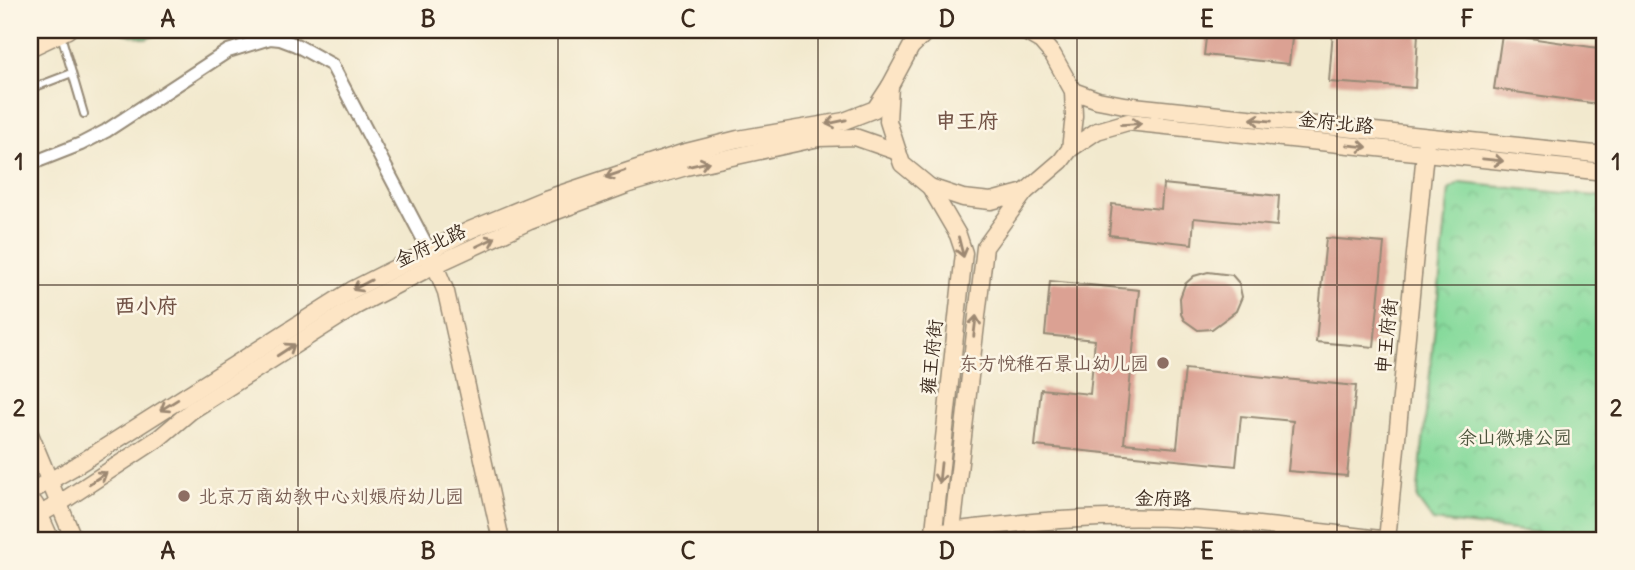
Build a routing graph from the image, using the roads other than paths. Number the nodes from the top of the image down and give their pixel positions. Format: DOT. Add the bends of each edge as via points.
graph roads {
  1 [pos="931,30"];
  2 [pos="1022,30"];
  3 [pos="64,32"];
  4 [pos="30,48"];
  5 [pos="72,72"];
  6 [pos="890,86"];
  7 [pos="30,89"];
  8 [pos="1073,91"];
  9 [pos="84,114"];
  10 [pos="1427,136"];
  11 [pos="1070,149"];
  12 [pos="898,152"];
  13 [pos="1425,153"];
  14 [pos="1605,155"];
  15 [pos="30,164"];
  16 [pos="1605,172"];
  17 [pos="930,187"];
  18 [pos="1025,192"];
  19 [pos="432,258"];
  20 [pos="30,434"];
  21 [pos="50,481"];
  22 [pos="30,492"];
  23 [pos="60,503"];
  24 [pos="35,517"];
  25 [pos="951,536"];
  26 [pos="933,537"];
  27 [pos="51,540"];
  28 [pos="74,540"];
  29 [pos="501,540"];
  30 [pos="1388,540"];
  1 -- 6 [label="main road" via="911,47"];
  2 -- 8 [label="main road" via="1053,55"];
  3 -- 4 [label="main road"];
  3 -- 5 [label="lane"];
  5 -- 7 [label="lane"];
  5 -- 9 [label="lane"];
  6 -- 12 [label="main road" via="888,121"];
  6 -- 19 [label="main road, 金府北路, one-way" via="875,109 625,170 545,199"];
  10 -- 8 [label="main road, 金府北路, one-way" via="1124,105"];
  8 -- 11 [label="main road"];
  10 -- 13 [label="main road, 申王府街"];
  10 -- 14 [label="main road, 金府北路"];
  11 -- 13 [label="main road, 金府北路, one-way" via="1097,131 1128,121"];
  11 -- 18 [label="main road, 金府北路"];
  12 -- 17 [label="main road" via="902,164"];
  19 -- 12 [label="main road, 金府北路, one-way" via="686,167 819,138 855,137"];
  13 -- 16 [label="main road, 金府北路, one-way"];
  13 -- 30 [label="main road, 申王府街"];
  15 -- 19 [label="street" via="106,131 228,51 280,39 332,65"];
  17 -- 18 [label="main road" via="992,201"];
  17 -- 26 [label="main road, 雍王府街, one-way" via="964,253"];
  25 -- 18 [label="main road, 雍王府街, one-way" via="985,247"];
  19 -- 21 [label="main road, 金府北路, one-way" via="352,290"];
  23 -- 19 [label="main road, 金府北路, one-way" via="159,439 191,411"];
  19 -- 29 [label="main road" via="446,292"];
  20 -- 21 [label="main road"];
  21 -- 22 [label="main road, 金府北路"];
  21 -- 23 [label="main road"];
  22 -- 24 [label="main road"];
  23 -- 24 [label="main road, 金府北路"];
  23 -- 28 [label="main road"];
  24 -- 27 [label="main road"];
  25 -- 26 [label="main road, 金府路"];
  25 -- 30 [label="main road, 金府路" via="1080,519 1164,519"];
}
